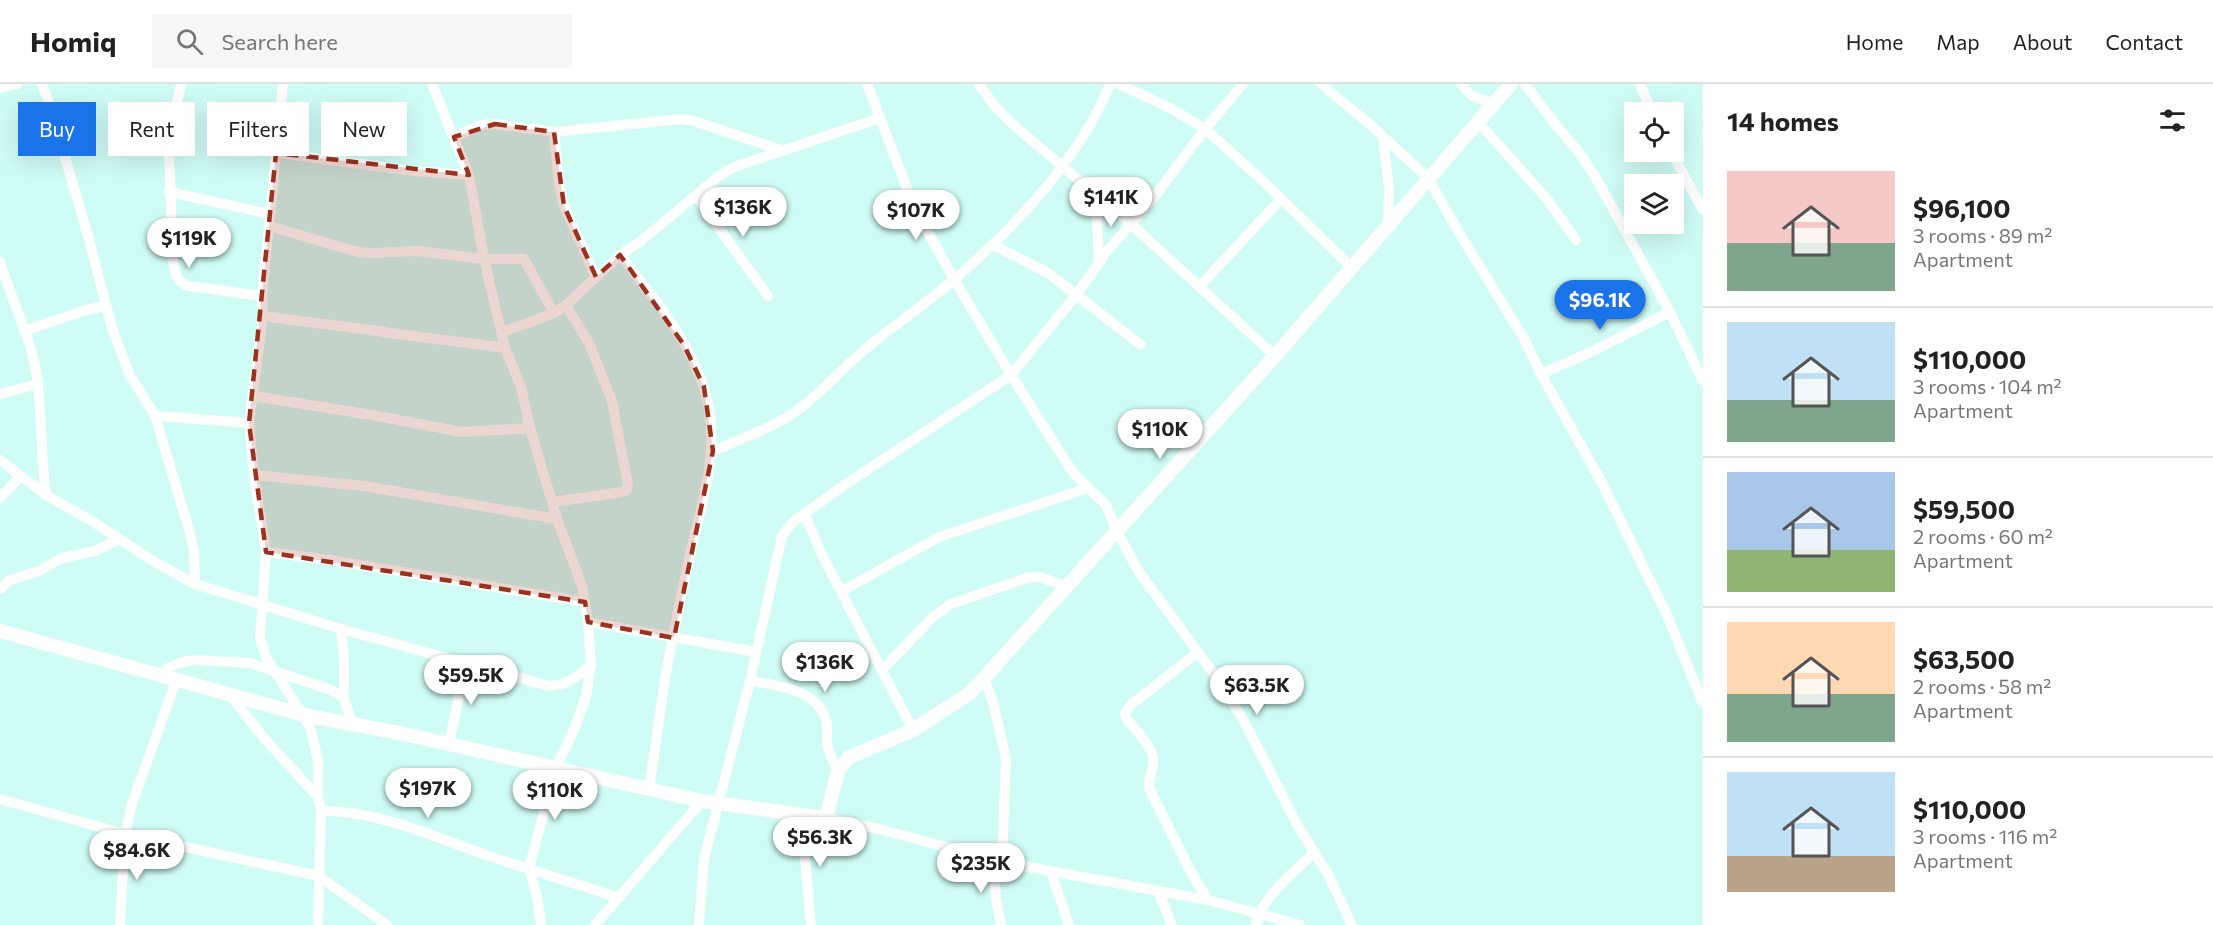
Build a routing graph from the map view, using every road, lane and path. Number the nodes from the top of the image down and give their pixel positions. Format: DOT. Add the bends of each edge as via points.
graph roads {
  1 [pos="17,84"];
  2 [pos="42,84"];
  3 [pos="181,84"];
  4 [pos="283,84"];
  5 [pos="432,84"];
  6 [pos="867,84"];
  7 [pos="979,84"];
  8 [pos="1110,84"];
  9 [pos="1119,84"];
  10 [pos="1243,84"];
  11 [pos="1321,84"];
  12 [pos="1461,84"];
  13 [pos="1511,84"];
  14 [pos="1525,84"];
  15 [pos="1640,84"];
  16 [pos="0,88"];
  17 [pos="281,102"];
  18 [pos="1648,102"];
  19 [pos="1494,104"];
  20 [pos="880,118"];
  21 [pos="1478,122"];
  22 [pos="1205,129"];
  23 [pos="554,132"];
  24 [pos="454,137"];
  25 [pos="1383,137"];
  26 [pos="781,150"];
  27 [pos="276,156"];
  28 [pos="299,156"];
  29 [pos="1677,162"];
  30 [pos="1062,166"];
  31 [pos="469,175"];
  32 [pos="1428,178"];
  33 [pos="170,192"];
  34 [pos="696,196"];
  35 [pos="1096,196"];
  36 [pos="1281,200"];
  37 [pos="1703,210"];
  38 [pos="270,214"];
  39 [pos="1131,224"];
  40 [pos="1388,224"];
  41 [pos="269,226"];
  42 [pos="1576,240"];
  43 [pos="993,245"];
  44 [pos="620,255"];
  45 [pos="484,259"];
  46 [pos="0,262"];
  47 [pos="1099,262"];
  48 [pos="1351,267"];
  49 [pos="596,277"];
  50 [pos="954,279"];
  51 [pos="1199,287"];
  52 [pos="1077,294"];
  53 [pos="262,296"];
  54 [pos="768,296"];
  55 [pos="566,304"];
  56 [pos="106,306"];
  57 [pos="1670,312"];
  58 [pos="554,313"];
  59 [pos="263,316"];
  60 [pos="24,331"];
  61 [pos="503,332"];
  62 [pos="1141,345"];
  63 [pos="506,348"];
  64 [pos="1275,356"];
  65 [pos="1541,374"];
  66 [pos="1011,375"];
  67 [pos="1703,381"];
  68 [pos="38,384"];
  69 [pos="0,394"];
  70 [pos="254,396"];
  71 [pos="155,416"];
  72 [pos="249,423"];
  73 [pos="530,428"];
  74 [pos="713,451"];
  75 [pos="0,460"];
  76 [pos="254,475"];
  77 [pos="20,477"];
  78 [pos="1088,488"];
  79 [pos="46,495"];
  80 [pos="0,498"];
  81 [pos="553,502"];
  82 [pos="805,515"];
  83 [pos="557,519"];
  84 [pos="1117,532"];
  85 [pos="119,539"];
  86 [pos="266,552"];
  87 [pos="195,584"];
  88 [pos="1067,587"];
  89 [pos="0,589"];
  90 [pos="842,591"];
  91 [pos="585,602"];
  92 [pos="263,603"];
  93 [pos="588,622"];
  94 [pos="341,629"];
  95 [pos="0,631"];
  96 [pos="674,638"];
  97 [pos="756,652"];
  98 [pos="1197,653"];
  99 [pos="466,663"];
  100 [pos="591,665"];
  101 [pos="273,670"];
  102 [pos="882,670"];
  103 [pos="161,677"];
  104 [pos="984,678"];
  105 [pos="176,681"];
  106 [pos="750,681"];
  107 [pos="969,694"];
  108 [pos="231,696"];
  109 [pos="344,698"];
  110 [pos="993,702"];
  111 [pos="1703,703"];
  112 [pos="304,715"];
  113 [pos="352,723"];
  114 [pos="912,730"];
  115 [pos="449,743"];
  116 [pos="556,767"];
  117 [pos="838,771"];
  118 [pos="649,788"];
  119 [pos="318,797"];
  120 [pos="0,799"];
  121 [pos="702,801"];
  122 [pos="718,802"];
  123 [pos="321,811"];
  124 [pos="801,814"];
  125 [pos="826,818"];
  126 [pos="125,834"];
  127 [pos="1314,852"];
  128 [pos="998,860"];
  129 [pos="529,868"];
  130 [pos="1051,872"];
  131 [pos="319,876"];
  132 [pos="1158,891"];
  133 [pos="618,898"];
  134 [pos="1208,900"];
  135 [pos="539,911"];
  136 [pos="1258,913"];
  137 [pos="120,925"];
  138 [pos="318,925"];
  139 [pos="387,925"];
  140 [pos="541,925"];
  141 [pos="550,925"];
  142 [pos="595,925"];
  143 [pos="699,925"];
  144 [pos="812,925"];
  145 [pos="1001,925"];
  146 [pos="1069,925"];
  147 [pos="1172,925"];
  148 [pos="1256,925"];
  149 [pos="1300,925"];
  150 [pos="1352,925"];
  1 -- 16 [label="street"];
  2 -- 56 [label="street"];
  3 -- 33 [label="street" via="169,152"];
  4 -- 17 [label="street"];
  5 -- 24 [label="street"];
  6 -- 20 [label="street"];
  7 -- 30 [label="street" via="996,108"];
  8 -- 30 [label="street" via="1092,124"];
  9 -- 22 [label="street"];
  10 -- 22 [label="street"];
  11 -- 25 [label="street"];
  12 -- 19 [label="street" via="1471,95"];
  13 -- 19 [label="street"];
  14 -- 57 [label="street" via="1596,178"];
  15 -- 18 [label="street"];
  19 -- 21 [label="street"];
  20 -- 26 [label="street"];
  20 -- 50 [label="street" via="915,209"];
  21 -- 32 [label="street"];
  21 -- 42 [label="street" via="1547,199"];
  22 -- 36 [label="street"];
  22 -- 39 [label="street"];
  23 -- 24 [label="street" via="495,124 481,125"];
  23 -- 26 [label="street" via="681,119"];
  23 -- 49 [label="street" via="564,206"];
  24 -- 31 [label="street"];
  25 -- 32 [label="street"];
  25 -- 40 [label="street" via="1389,188"];
  26 -- 34 [label="street" via="734,167"];
  27 -- 38 [label="street"];
  28 -- 31 [label="street"];
  29 -- 37 [label="street"];
  30 -- 35 [label="street"];
  30 -- 43 [label="street"];
  31 -- 45 [label="street"];
  32 -- 40 [label="street"];
  32 -- 65 [label="street" via="1523,336"];
  33 -- 38 [label="street"];
  33 -- 53 [label="street" via="174,262 180,282"];
  34 -- 44 [label="street"];
  34 -- 54 [label="street"];
  35 -- 39 [label="street"];
  35 -- 47 [label="street"];
  36 -- 48 [label="street"];
  36 -- 51 [label="street"];
  38 -- 41 [label="street"];
  39 -- 47 [label="street"];
  39 -- 51 [label="street"];
  40 -- 48 [label="street"];
  41 -- 45 [label="street" via="358,252 416,251"];
  41 -- 53 [label="street"];
  43 -- 50 [label="street"];
  43 -- 52 [label="street" via="1048,273"];
  44 -- 49 [label="street"];
  44 -- 74 [label="street" via="646,287 697,369 704,387"];
  45 -- 58 [label="street" via="524,259"];
  45 -- 61 [label="street"];
  46 -- 60 [label="street"];
  47 -- 52 [label="street"];
  48 -- 64 [label="street"];
  49 -- 55 [label="street"];
  50 -- 66 [label="street"];
  50 -- 74 [label="street" via="862,351 795,412"];
  51 -- 64 [label="street"];
  52 -- 62 [label="street"];
  52 -- 66 [label="street"];
  53 -- 59 [label="street"];
  55 -- 58 [label="street"];
  55 -- 81 [label="street" via="589,343 612,400 628,485 621,492"];
  56 -- 60 [label="street"];
  56 -- 71 [label="street" via="129,374"];
  57 -- 65 [label="street"];
  57 -- 67 [label="street"];
  58 -- 61 [label="street"];
  59 -- 63 [label="street"];
  59 -- 70 [label="street"];
  60 -- 68 [label="street"];
  61 -- 63 [label="street"];
  63 -- 73 [label="street" via="518,377"];
  64 -- 84 [label="street"];
  65 -- 111 [label="street" via="1620,518 1667,615"];
  66 -- 78 [label="street" via="1066,462"];
  66 -- 82 [label="street"];
  68 -- 69 [label="street"];
  68 -- 79 [label="street"];
  70 -- 72 [label="street"];
  70 -- 73 [label="street" via="462,432"];
  71 -- 72 [label="street"];
  71 -- 87 [label="street" via="192,542"];
  72 -- 76 [label="street"];
  73 -- 81 [label="street"];
  74 -- 96 [label="street"];
  75 -- 77 [label="street"];
  76 -- 83 [label="street" via="364,486"];
  76 -- 86 [label="street"];
  77 -- 79 [label="street"];
  77 -- 80 [label="street"];
  78 -- 84 [label="street" via="1106,505"];
  78 -- 90 [label="street" via="939,537"];
  79 -- 85 [label="street"];
  81 -- 83 [label="street"];
  82 -- 90 [label="street"];
  82 -- 97 [label="street" via="782,536"];
  83 -- 91 [label="street"];
  84 -- 88 [label="street"];
  84 -- 98 [label="street" via="1139,572"];
  85 -- 87 [label="street"];
  85 -- 89 [label="street" via="95,551 62,558 39,571 10,580"];
  86 -- 91 [label="street"];
  86 -- 92 [label="street"];
  87 -- 92 [label="street"];
  88 -- 102 [label="street" via="1040,577 1027,578 951,604 933,617"];
  88 -- 104 [label="street"];
  90 -- 102 [label="street"];
  91 -- 93 [label="street"];
  92 -- 94 [label="street"];
  92 -- 101 [label="street" via="260,638"];
  93 -- 96 [label="street"];
  93 -- 100 [label="street"];
  94 -- 99 [label="street"];
  94 -- 109 [label="street"];
  95 -- 103 [label="street"];
  96 -- 97 [label="street"];
  96 -- 118 [label="street"];
  97 -- 106 [label="street"];
  98 -- 127 [label="street" via="1245,723"];
  98 -- 134 [label="street" via="1125,713 1153,755 1150,790"];
  99 -- 100 [label="street" via="549,686 562,685"];
  99 -- 115 [label="street"];
  100 -- 116 [label="street" via="579,717"];
  101 -- 103 [label="street" via="250,663 194,660 168,668"];
  101 -- 109 [label="street" via="332,690"];
  101 -- 112 [label="street"];
  102 -- 114 [label="street"];
  103 -- 105 [label="street"];
  104 -- 107 [label="street"];
  104 -- 110 [label="street"];
  105 -- 108 [label="street"];
  105 -- 126 [label="street"];
  106 -- 117 [label="street" via="786,686 813,702 827,724 827,744"];
  106 -- 122 [label="street"];
  107 -- 110 [label="street"];
  107 -- 114 [label="street"];
  108 -- 112 [label="street"];
  108 -- 119 [label="street"];
  109 -- 113 [label="street"];
  110 -- 128 [label="street" via="1006,759"];
  112 -- 113 [label="street"];
  112 -- 119 [label="street" via="318,762"];
  113 -- 115 [label="street"];
  114 -- 117 [label="street" via="853,755"];
  115 -- 116 [label="street"];
  116 -- 118 [label="street"];
  116 -- 129 [label="street"];
  117 -- 125 [label="street"];
  118 -- 121 [label="street"];
  119 -- 123 [label="street"];
  120 -- 126 [label="street"];
  121 -- 122 [label="street"];
  121 -- 133 [label="street"];
  122 -- 124 [label="street"];
  122 -- 143 [label="street" via="704,859"];
  123 -- 129 [label="street" via="339,810 382,821"];
  123 -- 131 [label="street"];
  124 -- 125 [label="street"];
  124 -- 144 [label="street"];
  125 -- 128 [label="street"];
  126 -- 131 [label="street"];
  126 -- 137 [label="street"];
  127 -- 136 [label="street"];
  127 -- 150 [label="street"];
  128 -- 130 [label="street"];
  128 -- 145 [label="street" via="996,899"];
  129 -- 133 [label="street"];
  129 -- 135 [label="street"];
  130 -- 132 [label="street"];
  130 -- 146 [label="street"];
  131 -- 138 [label="street"];
  131 -- 139 [label="street"];
  132 -- 134 [label="street"];
  132 -- 147 [label="street"];
  133 -- 142 [label="street"];
  134 -- 136 [label="street"];
  135 -- 140 [label="street"];
  135 -- 141 [label="street"];
  136 -- 148 [label="street"];
  136 -- 149 [label="street"];
}
